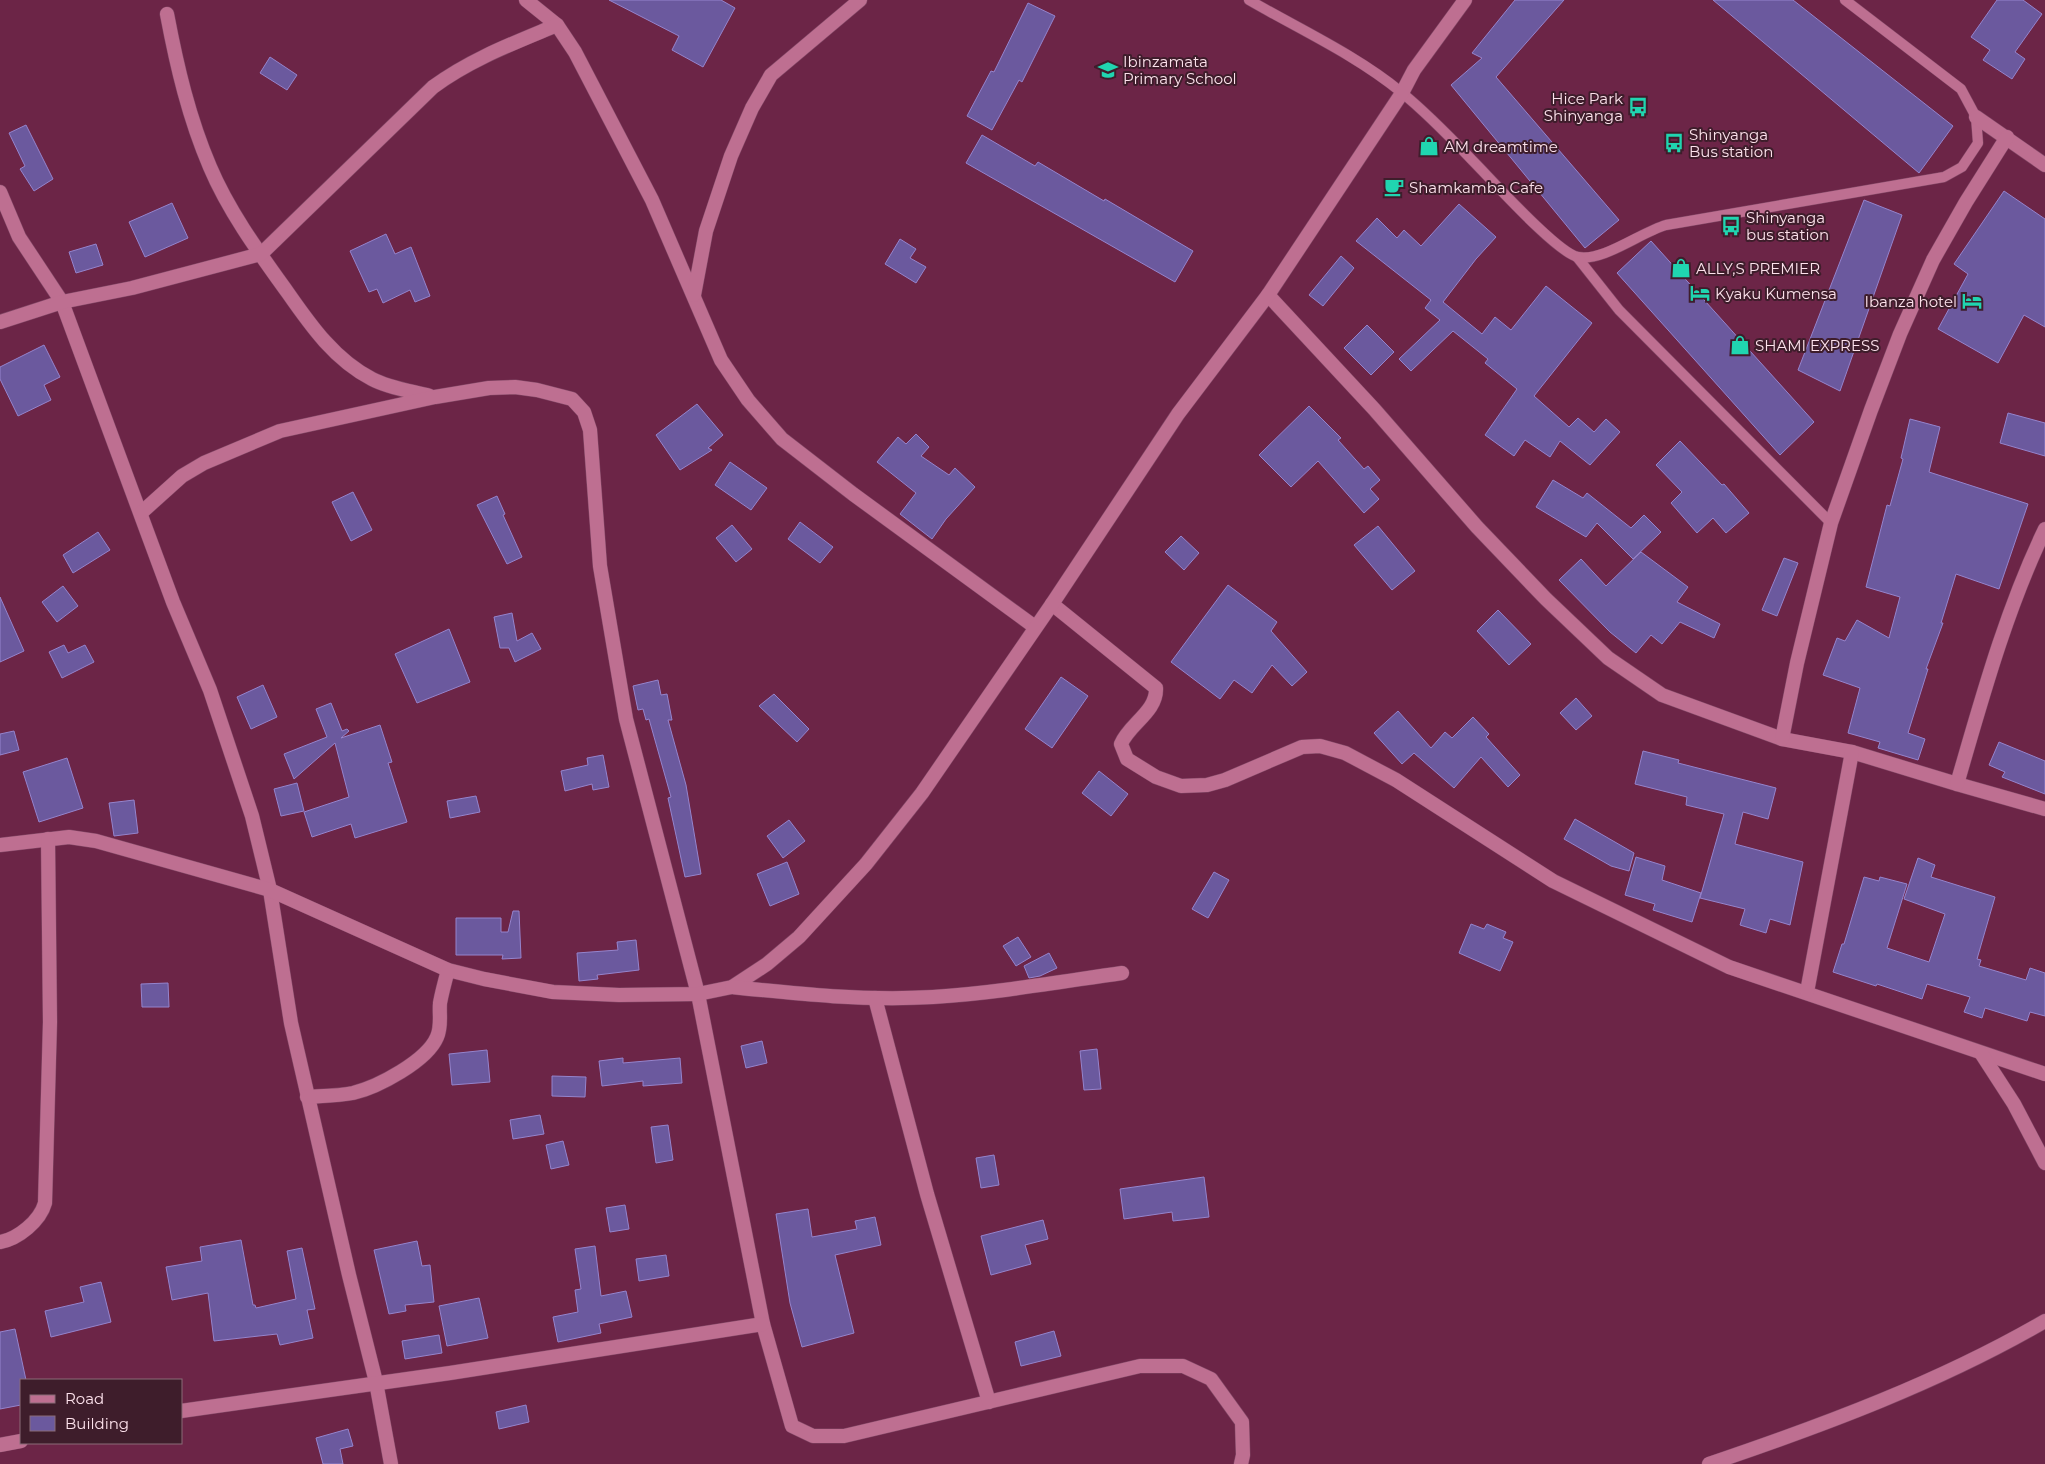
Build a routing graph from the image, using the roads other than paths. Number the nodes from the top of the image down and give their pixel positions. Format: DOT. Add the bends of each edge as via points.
graph roads {
  1 [pos="526,0"];
  2 [pos="860,0"];
  3 [pos="1249,0"];
  4 [pos="1465,0"];
  5 [pos="1845,0"];
  6 [pos="167,14"];
  7 [pos="557,25"];
  8 [pos="1402,93"];
  9 [pos="1976,117"];
  10 [pos="2007,138"];
  11 [pos="2045,165"];
  12 [pos="0,192"];
  13 [pos="261,254"];
  14 [pos="1578,257"];
  15 [pos="694,295"];
  16 [pos="1268,295"];
  17 [pos="62,302"];
  18 [pos="0,322"];
  19 [pos="435,397"];
  20 [pos="142,512"];
  21 [pos="1832,523"];
  22 [pos="2045,529"];
  23 [pos="1052,604"];
  24 [pos="1036,627"];
  25 [pos="1782,739"];
  26 [pos="1852,752"];
  27 [pos="1957,784"];
  28 [pos="2045,809"];
  29 [pos="48,839"];
  30 [pos="0,845"];
  31 [pos="270,890"];
  32 [pos="448,970"];
  33 [pos="1122,973"];
  34 [pos="732,987"];
  35 [pos="1807,992"];
  36 [pos="698,994"];
  37 [pos="875,998"];
  38 [pos="1981,1053"];
  39 [pos="2045,1074"];
  40 [pos="307,1097"];
  41 [pos="2045,1163"];
  42 [pos="0,1242"];
  43 [pos="2045,1321"];
  44 [pos="764,1324"];
  45 [pos="376,1382"];
  46 [pos="989,1402"];
  47 [pos="182,1411"];
  48 [pos="20,1441"];
  49 [pos="0,1445"];
  50 [pos="391,1464"];
  51 [pos="1241,1464"];
  52 [pos="1709,1464"];
  1 -- 7 [label="street"];
  2 -- 15 [label="street" via="771,75 752,108 731,156 706,231"];
  3 -- 8 [label="lane" via="1376,74"];
  4 -- 8 [label="street" via="1414,70"];
  5 -- 9 [label="lane" via="1961,89"];
  6 -- 13 [label="street" via="191,117 210,168"];
  7 -- 13 [label="street" via="477,59 433,87"];
  7 -- 15 [label="street" via="575,52 652,200"];
  8 -- 14 [label="lane" via="1548,237"];
  8 -- 16 [label="street"];
  9 -- 10 [label="street"];
  9 -- 14 [label="lane" via="1978,143 1962,167 1944,177 1666,225 1597,256"];
  10 -- 11 [label="street"];
  10 -- 21 [label="street" via="1933,260 1874,402"];
  12 -- 17 [label="street" via="19,237"];
  13 -- 17 [label="street" via="132,288"];
  13 -- 19 [label="street" via="326,344 357,370 383,384"];
  14 -- 21 [label="lane" via="1619,310"];
  15 -- 24 [label="street" via="721,360 748,400 782,439"];
  16 -- 23 [label="street" via="1178,414"];
  16 -- 25 [label="street" via="1477,527 1608,658 1662,695"];
  17 -- 18 [label="street"];
  17 -- 20 [label="street"];
  19 -- 20 [label="street" via="280,431 204,463 182,476"];
  19 -- 36 [label="street" via="515,387 572,399 584,412 590,430 600,566 626,719"];
  20 -- 31 [label="street" via="234,758"];
  21 -- 25 [label="street" via="1797,663"];
  22 -- 27 [label="street" via="1989,670"];
  23 -- 24 [label="street"];
  23 -- 35 [label="street" via="1156,688 1154,703 1124,736 1122,744 1127,759 1156,777 1181,786 1207,785 1259,767 1302,747 1320,746 1345,753 1396,780 1554,881 1729,966"];
  24 -- 34 [label="street" via="922,793 866,864 799,937"];
  25 -- 26 [label="street"];
  26 -- 27 [label="street"];
  26 -- 35 [label="street"];
  27 -- 28 [label="street"];
  29 -- 30 [label="street"];
  29 -- 31 [label="street" via="69,837 96,841"];
  29 -- 42 [label="street" via="50,1022 45,1203 43,1212 31,1225 6,1242"];
  31 -- 32 [label="street"];
  31 -- 40 [label="street" via="291,1023"];
  32 -- 36 [label="street" via="553,992"];
  32 -- 40 [label="street" via="440,1004 439,1032 426,1053 373,1086 354,1093"];
  33 -- 37 [label="street" via="996,991"];
  34 -- 36 [label="street"];
  34 -- 37 [label="street"];
  35 -- 38 [label="street"];
  36 -- 44 [label="street"];
  37 -- 46 [label="street" via="927,1194"];
  38 -- 39 [label="street"];
  38 -- 41 [label="street" via="2014,1104"];
  40 -- 45 [label="street"];
  43 -- 52 [label="street" via="1879,1401"];
  44 -- 45 [label="street"];
  44 -- 46 [label="street" via="792,1426 813,1436 844,1436"];
  45 -- 47 [label="street"];
  45 -- 50 [label="street"];
  46 -- 51 [label="street" via="1140,1366 1183,1366 1210,1379 1242,1422 1244,1455"];
  48 -- 49 [label="street"];
}
